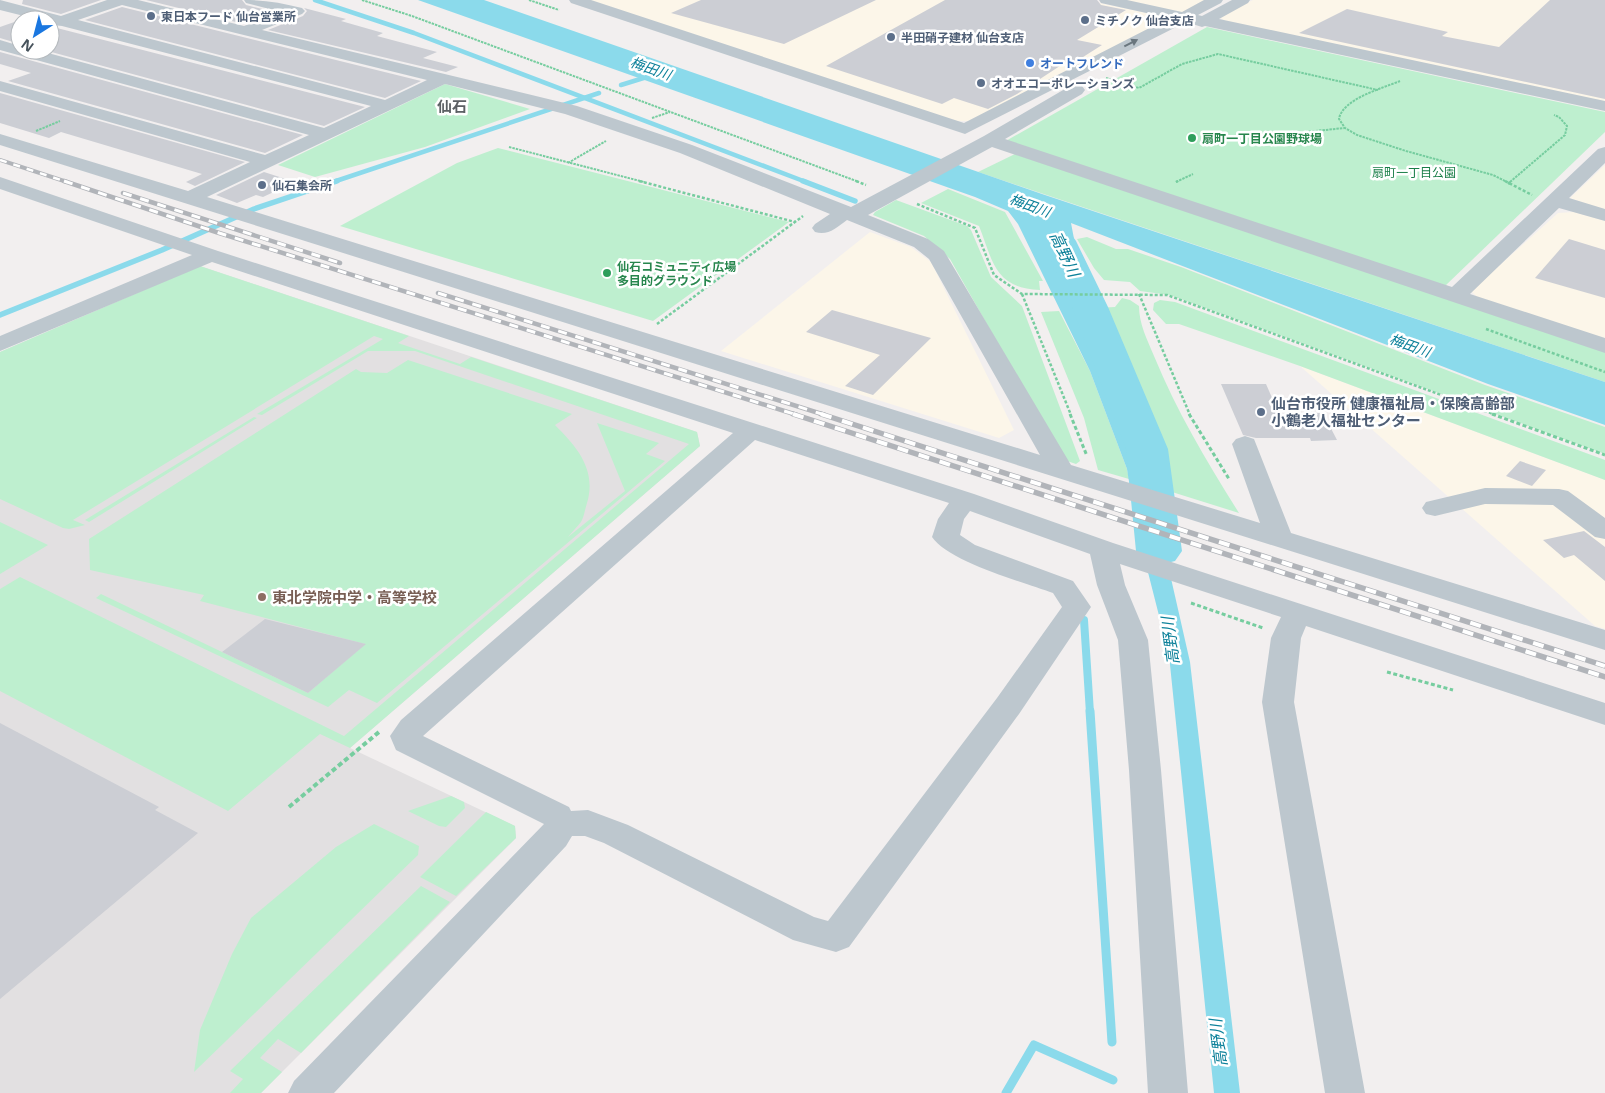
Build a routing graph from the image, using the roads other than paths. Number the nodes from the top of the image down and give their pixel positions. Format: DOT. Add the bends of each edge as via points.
graph roads {
  1 [pos="121,0"];
  2 [pos="250,0"];
  3 [pos="576,0"];
  4 [pos="1106,0"];
  5 [pos="1216,0"];
  6 [pos="1243,0"];
  7 [pos="0,5"];
  8 [pos="15,10"];
  9 [pos="1184,17"];
  10 [pos="60,21"];
  11 [pos="1203,21"];
  12 [pos="60,24"];
  13 [pos="244,31"];
  14 [pos="0,44"];
  15 [pos="441,80"];
  16 [pos="1056,80"];
  17 [pos="0,86"];
  18 [pos="1082,87"];
  19 [pos="386,106"];
  20 [pos="1605,106"];
  21 [pos="326,134"];
  22 [pos="0,139"];
  23 [pos="981,145"];
  24 [pos="1605,153"];
  25 [pos="265,161"];
  26 [pos="0,183"];
  27 [pos="189,198"];
  28 [pos="1556,201"];
  29 [pos="849,213"];
  30 [pos="1605,214"];
  31 [pos="822,228"];
  32 [pos="192,248"];
  33 [pos="1455,296"];
  34 [pos="0,344"];
  35 [pos="1605,346"];
  36 [pos="751,430"];
  37 [pos="1245,444"];
  38 [pos="1061,470"];
  39 [pos="965,500"];
  40 [pos="1435,508"];
  41 [pos="1605,531"];
  42 [pos="1279,538"];
  43 [pos="1116,553"];
  44 [pos="1297,613"];
  45 [pos="1605,640"];
  46 [pos="1605,714"];
  47 [pos="561,824"];
  48 [pos="308,1093"];
  49 [pos="1168,1093"];
  50 [pos="1345,1093"];
  1 -- 10 [label="street"];
  1 -- 13 [label="street"];
  2 -- 13 [label="street" via="297,11"];
  3 -- 16 [label="street" via="965,129"];
  4 -- 9 [label="street"];
  5 -- 9 [label="street"];
  6 -- 11 [label="street"];
  7 -- 8 [label="street"];
  9 -- 11 [label="street"];
  16 -- 9 [label="street, one-way"];
  11 -- 18 [label="street"];
  11 -- 20 [label="street"];
  12 -- 19 [label="street"];
  13 -- 15 [label="street"];
  14 -- 21 [label="street"];
  15 -- 19 [label="street"];
  15 -- 29 [label="street" via="571,110 629,129 745,178"];
  16 -- 18 [label="street"];
  17 -- 25 [label="street"];
  18 -- 23 [label="street"];
  19 -- 21 [label="street"];
  21 -- 25 [label="street"];
  22 -- 27 [label="street"];
  23 -- 29 [label="street"];
  23 -- 33 [label="street"];
  24 -- 28 [label="street"];
  25 -- 27 [label="street"];
  26 -- 32 [label="street"];
  27 -- 38 [label="street" via="674,341"];
  28 -- 30 [label="street"];
  28 -- 33 [label="street"];
  29 -- 31 [label="street"];
  29 -- 38 [label="street" via="921,243 937,255"];
  32 -- 34 [label="street"];
  32 -- 36 [label="street"];
  33 -- 35 [label="street"];
  36 -- 39 [label="street"];
  36 -- 47 [label="street" via="406,736 407,742 557,816"];
  37 -- 42 [label="street"];
  38 -- 42 [label="street"];
  39 -- 43 [label="street"];
  39 -- 47 [label="street" via="951,520 946,537 965,551 1063,587 1077,607 1008,706 836,937 806,930 598,826"];
  40 -- 41 [label="street" via="1485,496 1559,497"];
  42 -- 45 [label="street"];
  43 -- 44 [label="street" via="1264,615"];
  43 -- 49 [label="street" via="1111,585 1133,640"];
  44 -- 46 [label="street"];
  44 -- 50 [label="street" via="1286,638 1278,702"];
  47 -- 48 [label="street" via="554,837"];
}
